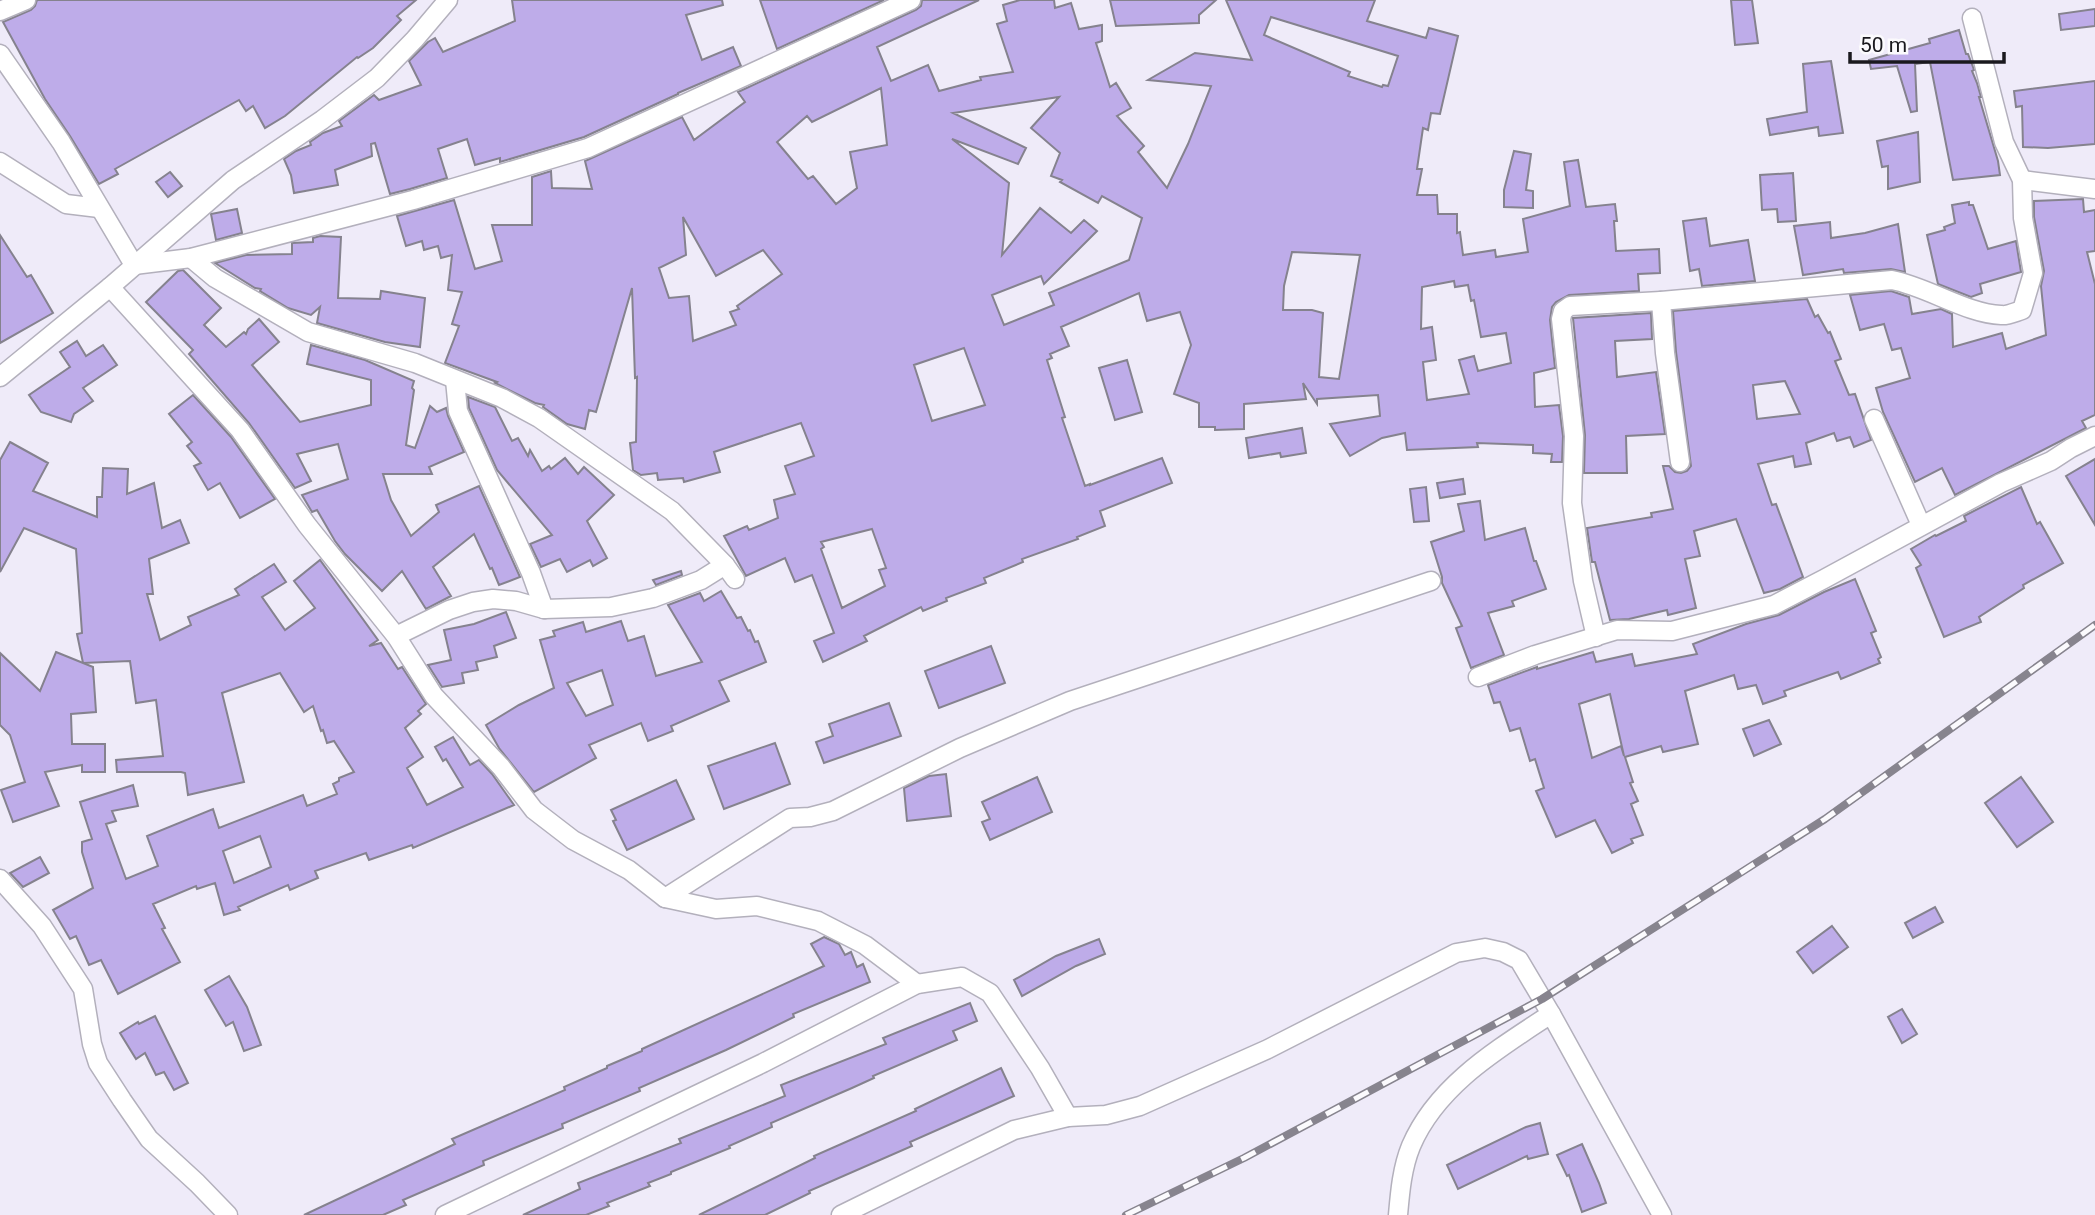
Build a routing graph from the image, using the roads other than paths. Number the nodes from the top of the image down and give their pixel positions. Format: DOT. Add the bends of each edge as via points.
graph roads {
  1 [pos="26,0"];
  2 [pos="448,0"];
  3 [pos="911,0"];
  4 [pos="0,11"];
  5 [pos="1972,18"];
  6 [pos="0,54"];
  7 [pos="3,168"];
  8 [pos="2022,180"];
  9 [pos="2095,190"];
  10 [pos="99,208"];
  11 [pos="191,258"];
  12 [pos="134,265"];
  13 [pos="110,287"];
  14 [pos="1661,301"];
  15 [pos="0,377"];
  16 [pos="455,380"];
  17 [pos="1874,419"];
  18 [pos="2095,436"];
  19 [pos="1680,462"];
  20 [pos="1921,525"];
  21 [pos="1431,580"];
  22 [pos="544,609"];
  23 [pos="396,636"];
  24 [pos="1596,637"];
  25 [pos="1478,677"];
  26 [pos="0,879"];
  27 [pos="665,898"];
  28 [pos="917,984"];
  29 [pos="1551,1014"];
  30 [pos="1068,1117"];
  31 [pos="228,1215"];
  32 [pos="445,1215"];
  33 [pos="841,1215"];
  34 [pos="1398,1215"];
  35 [pos="1662,1215"];
  1 -- 4 [label="street"];
  2 -- 12 [label="street" via="377,78 233,180"];
  3 -- 11 [label="street" via="588,148"];
  5 -- 8 [label="street" via="2004,142"];
  6 -- 10 [label="street" via="61,142"];
  7 -- 10 [label="street" via="66,204"];
  8 -- 9 [label="street"];
  8 -- 14 [label="street" via="2033,273 2022,310 2004,316 1983,313 1892,281"];
  10 -- 12 [label="street"];
  11 -- 12 [label="street"];
  11 -- 16 [label="street" via="215,278 308,332 415,363"];
  12 -- 13 [label="street"];
  13 -- 15 [label="street"];
  13 -- 23 [label="street" via="240,430 307,525"];
  14 -- 19 [label="street"];
  14 -- 24 [label="street" via="1570,306 1561,319 1574,436 1572,503"];
  16 -- 22 [label="street" via="458,411"];
  16 -- 22 [label="street" via="539,418 672,511 730,572 611,607"];
  17 -- 20 [label="street"];
  18 -- 20 [label="street"];
  20 -- 24 [label="street" via="1774,605 1672,631 1617,629"];
  21 -- 27 [label="street" via="1058,706 833,811 790,818"];
  22 -- 23 [label="street" via="493,598 449,610"];
  23 -- 27 [label="street" via="434,696 501,767 534,810"];
  24 -- 25 [label="street"];
  26 -- 31 [label="street" via="42,926 83,989 98,1063 122,1100 149,1139"];
  27 -- 28 [label="street" via="716,909 757,906 818,921 865,945"];
  28 -- 30 [label="street" via="962,977 990,993"];
  28 -- 32 [label="street"];
  29 -- 30 [label="street" via="1519,960 1485,948 1456,953 1268,1049 1140,1106 1106,1115"];
  29 -- 34 [label="street" via="1481,1062 1437,1103 1410,1147"];
  29 -- 35 [label="street"];
  30 -- 33 [label="street" via="1014,1130"];
}
